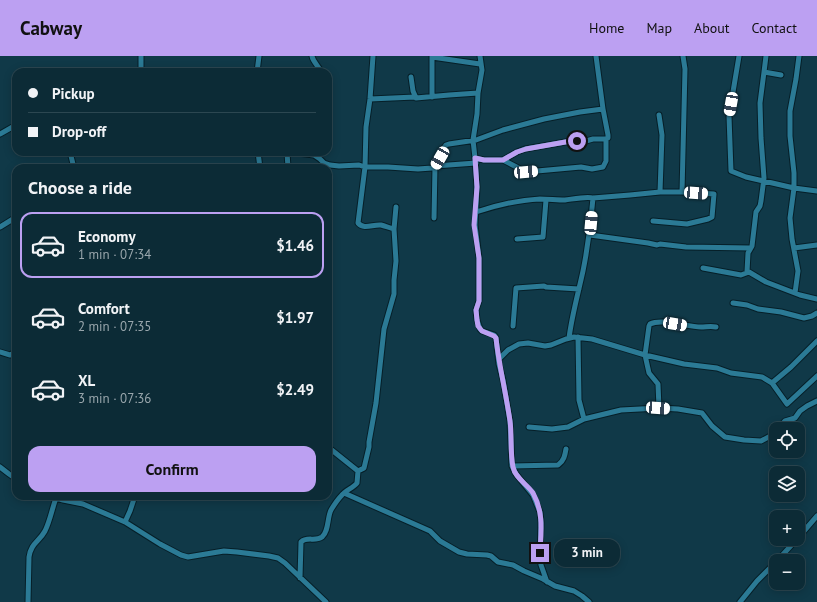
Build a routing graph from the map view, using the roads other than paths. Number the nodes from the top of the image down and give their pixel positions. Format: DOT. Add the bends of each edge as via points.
graph roads {
  1 [pos="141,56"];
  2 [pos="259,56"];
  3 [pos="312,56"];
  4 [pos="373,56"];
  5 [pos="480,56"];
  6 [pos="596,56"];
  7 [pos="683,56"];
  8 [pos="739,56"];
  9 [pos="766,56"];
  10 [pos="799,56"];
  11 [pos="432,57"];
  12 [pos="480,64"];
  13 [pos="141,68"];
  14 [pos="258,68"];
  15 [pos="319,68"];
  16 [pos="764,72"];
  17 [pos="781,75"];
  18 [pos="411,77"];
  19 [pos="478,93"];
  20 [pos="415,97"];
  21 [pos="432,97"];
  22 [pos="370,98"];
  23 [pos="603,109"];
  24 [pos="659,115"];
  25 [pos="12,127"];
  26 [pos="0,134"];
  27 [pos="606,139"];
  28 [pos="473,140"];
  29 [pos="316,156"];
  30 [pos="321,156"];
  31 [pos="320,159"];
  32 [pos="503,160"];
  33 [pos="476,161"];
  34 [pos="327,164"];
  35 [pos="332,165"];
  36 [pos="435,166"];
  37 [pos="365,168"];
  38 [pos="764,181"];
  39 [pos="794,188"];
  40 [pos="817,191"];
  41 [pos="660,192"];
  42 [pos="682,192"];
  43 [pos="593,198"];
  44 [pos="546,200"];
  45 [pos="396,207"];
  46 [pos="476,212"];
  47 [pos="434,218"];
  48 [pos="12,220"];
  49 [pos="653,221"];
  50 [pos="0,228"];
  51 [pos="394,229"];
  52 [pos="590,235"];
  53 [pos="517,239"];
  54 [pos="817,245"];
  55 [pos="751,248"];
  56 [pos="794,248"];
  57 [pos="703,268"];
  58 [pos="747,272"];
  59 [pos="579,288"];
  60 [pos="795,293"];
  61 [pos="817,299"];
  62 [pos="733,303"];
  63 [pos="817,313"];
  64 [pos="513,326"];
  65 [pos="716,326"];
  66 [pos="578,337"];
  67 [pos="569,338"];
  68 [pos="817,341"];
  69 [pos="0,352"];
  70 [pos="12,354"];
  71 [pos="645,355"];
  72 [pos="499,359"];
  73 [pos="817,376"];
  74 [pos="772,383"];
  75 [pos="817,401"];
  76 [pos="658,408"];
  77 [pos="584,419"];
  78 [pos="784,422"];
  79 [pos="529,426"];
  80 [pos="769,437"];
  81 [pos="566,449"];
  82 [pos="332,450"];
  83 [pos="512,466"];
  84 [pos="0,467"];
  85 [pos="358,470"];
  86 [pos="12,476"];
  87 [pos="344,493"];
  88 [pos="55,500"];
  89 [pos="65,500"];
  90 [pos="134,500"];
  91 [pos="817,516"];
  92 [pos="125,522"];
  93 [pos="805,530"];
  94 [pos="790,546"];
  95 [pos="783,554"];
  96 [pos="769,568"];
  97 [pos="300,578"];
  98 [pos="547,582"];
  99 [pos="28,602"];
  100 [pos="326,602"];
  101 [pos="589,602"];
  102 [pos="740,602"];
  1 -- 13 [label="street"];
  2 -- 14 [label="street"];
  3 -- 15 [label="street" via="312,60"];
  4 -- 22 [label="street"];
  5 -- 12 [label="street"];
  6 -- 23 [label="street"];
  7 -- 42 [label="street" via="685,69"];
  8 -- 38 [label="street" via="729,116 731,171"];
  9 -- 16 [label="street"];
  10 -- 39 [label="street" via="790,111"];
  11 -- 12 [label="street"];
  11 -- 21 [label="street"];
  12 -- 19 [label="street" via="482,70"];
  16 -- 17 [label="street"];
  16 -- 38 [label="street" via="760,103"];
  18 -- 20 [label="street"];
  19 -- 21 [label="street"];
  19 -- 28 [label="street"];
  20 -- 21 [label="street"];
  20 -- 22 [label="street"];
  22 -- 37 [label="street"];
  23 -- 27 [label="street" via="608,134"];
  23 -- 28 [label="street" via="544,119"];
  24 -- 41 [label="street" via="662,135"];
  25 -- 26 [label="street"];
  27 -- 32 [label="street" via="571,141 526,149"];
  27 -- 32 [label="street" via="606,161 603,167 526,172"];
  28 -- 33 [label="street"];
  28 -- 36 [label="street" via="446,146"];
  29 -- 31 [label="street"];
  30 -- 31 [label="street"];
  31 -- 34 [label="street"];
  32 -- 33 [label="street"];
  33 -- 36 [label="street"];
  33 -- 46 [label="street"];
  35 -- 37 [label="street" via="359,165"];
  36 -- 37 [label="street" via="418,169 388,166"];
  36 -- 47 [label="street"];
  37 -- 51 [label="street" via="358,223"];
  38 -- 39 [label="street"];
  38 -- 55 [label="street"];
  39 -- 40 [label="street"];
  39 -- 56 [label="street" via="790,218"];
  41 -- 42 [label="street"];
  41 -- 43 [label="street"];
  42 -- 49 [label="street" via="714,194 712,217 687,224"];
  43 -- 44 [label="street"];
  43 -- 52 [label="street"];
  44 -- 46 [label="street" via="511,202"];
  44 -- 53 [label="street" via="543,237"];
  45 -- 51 [label="street"];
  46 -- 72 [label="street" via="474,225 479,258 477,320 482,331 496,337"];
  48 -- 50 [label="street"];
  51 -- 85 [label="street" via="394,294 384,329 369,447 364,468"];
  52 -- 55 [label="street" via="686,247"];
  52 -- 59 [label="street"];
  54 -- 56 [label="street"];
  55 -- 58 [label="street" via="748,253"];
  56 -- 60 [label="street" via="798,271"];
  57 -- 58 [label="street" via="741,275"];
  58 -- 60 [label="street"];
  59 -- 64 [label="street" via="516,288"];
  59 -- 67 [label="street"];
  60 -- 61 [label="street"];
  62 -- 63 [label="street" via="804,318"];
  65 -- 71 [label="street" via="652,323 649,326"];
  66 -- 67 [label="street"];
  66 -- 71 [label="street"];
  66 -- 77 [label="street" via="579,400"];
  67 -- 72 [label="street" via="543,346 519,344"];
  68 -- 74 [label="street"];
  69 -- 70 [label="street"];
  71 -- 74 [label="street" via="762,377"];
  71 -- 76 [label="street" via="649,373 658,384"];
  72 -- 83 [label="street" via="510,421"];
  73 -- 74 [label="street" via="787,404"];
  75 -- 78 [label="street" via="800,411 797,418"];
  76 -- 77 [label="street" via="620,410"];
  76 -- 80 [label="street" via="702,414 725,437 761,441"];
  77 -- 79 [label="street" via="568,428"];
  81 -- 83 [label="street" via="565,456 558,465"];
  82 -- 85 [label="street"];
  83 -- 98 [label="street" via="534,495 540,512 540,558"];
  84 -- 86 [label="street"];
  85 -- 87 [label="street" via="357,483"];
  87 -- 97 [label="street" via="331,510 323,536 302,540"];
  87 -- 98 [label="street" via="430,531 440,541 459,552 491,556 498,562 513,565"];
  88 -- 99 [label="street" via="47,528 30,550"];
  89 -- 92 [label="street" via="82,504"];
  90 -- 92 [label="street"];
  91 -- 93 [label="street"];
  92 -- 97 [label="street" via="160,544 188,557 224,551 269,556 278,558"];
  94 -- 95 [label="street"];
  96 -- 102 [label="street"];
  97 -- 100 [label="street"];
  98 -- 101 [label="street" via="574,591"];
}
